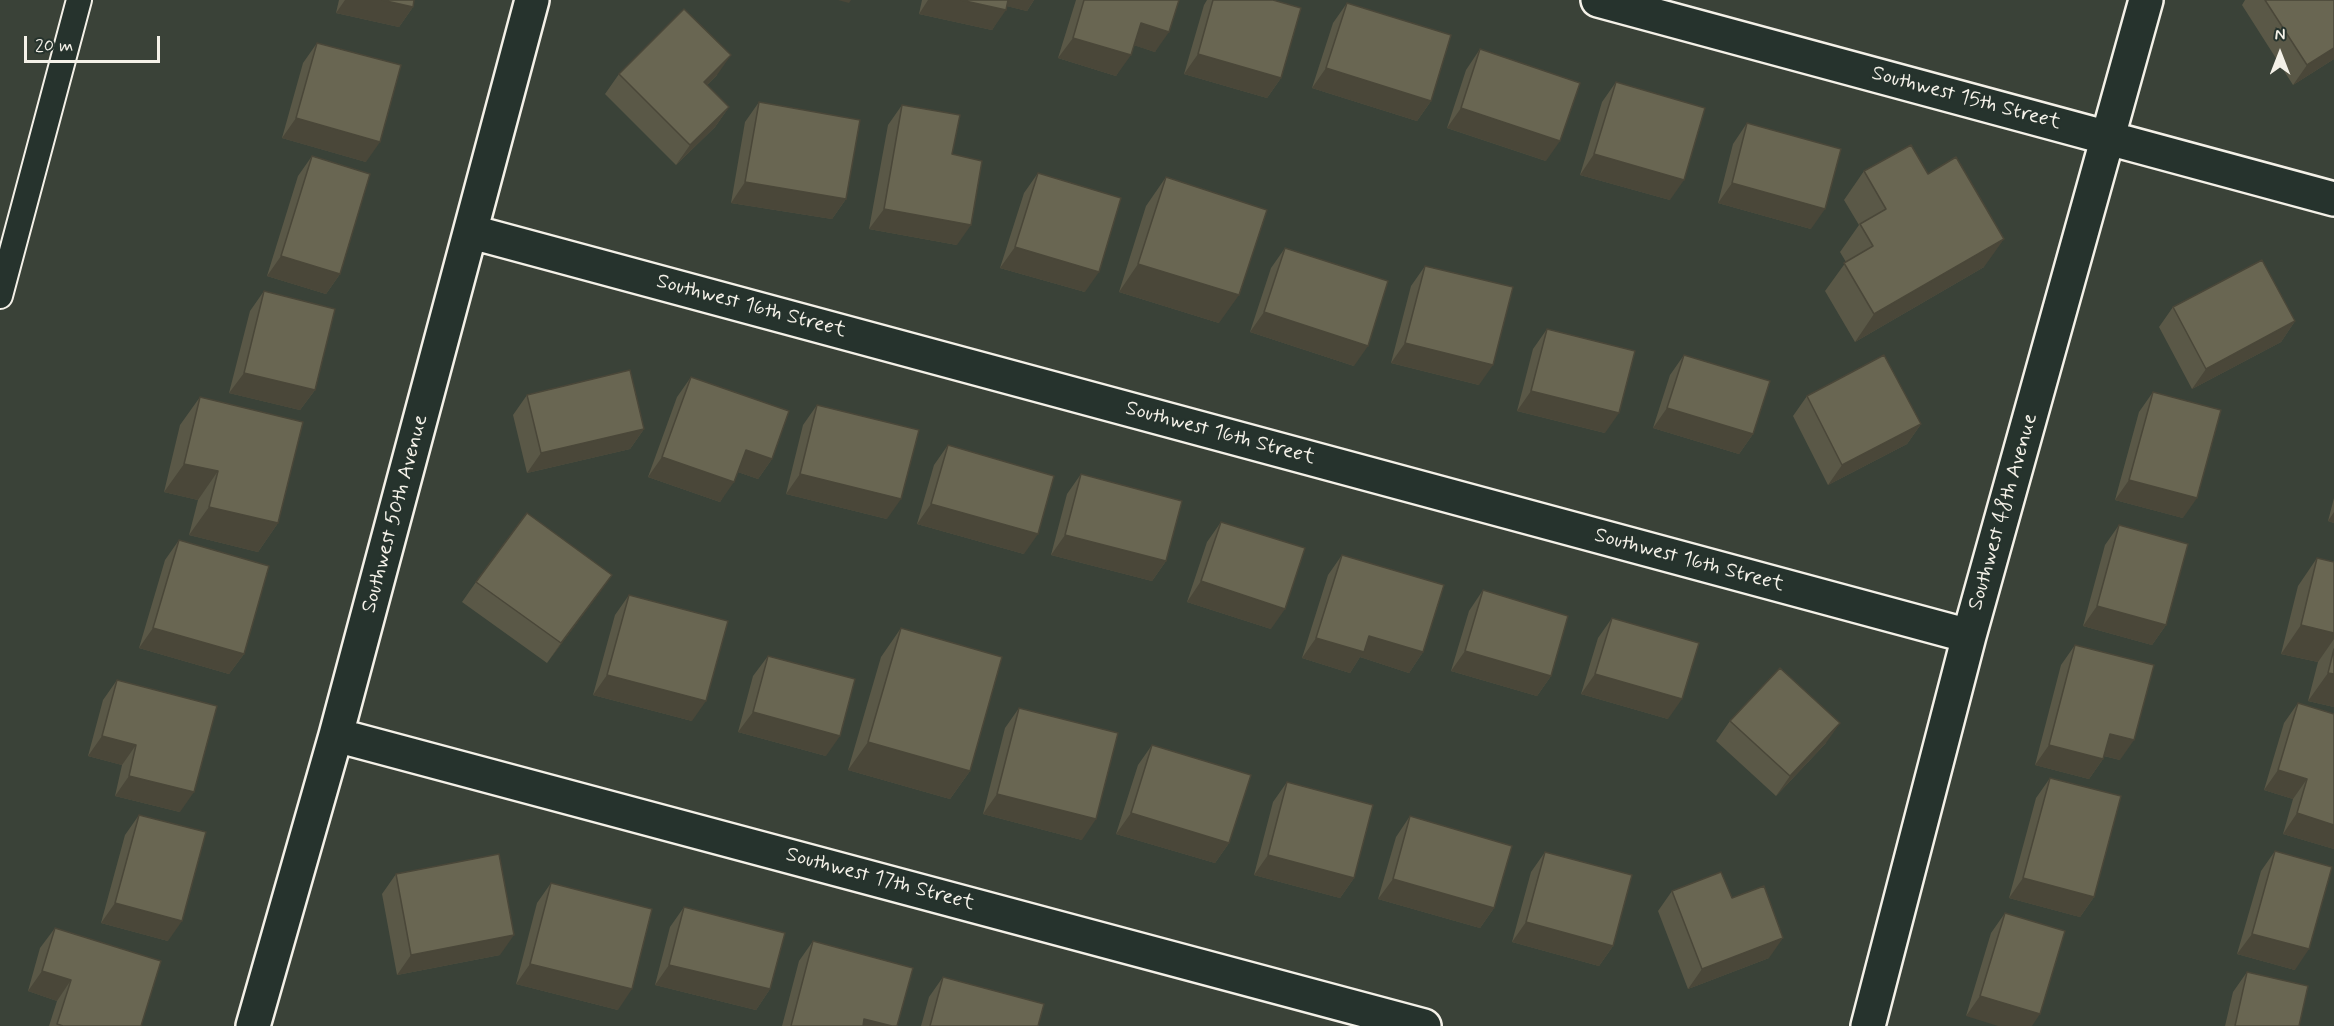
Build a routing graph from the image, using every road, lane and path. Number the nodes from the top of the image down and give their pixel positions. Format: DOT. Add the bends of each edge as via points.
graph roads {
  1 [pos="80,0"];
  2 [pos="532,0"];
  3 [pos="2146,0"];
  4 [pos="1604,1"];
  5 [pos="2109,138"];
  6 [pos="2334,199"];
  7 [pos="472,232"];
  8 [pos="0,296"];
  9 [pos="1969,636"];
  10 [pos="336,735"];
  11 [pos="253,1026"];
  12 [pos="1425,1026"];
  13 [pos="1868,1026"];
  1 -- 8 [label="lane"];
  2 -- 7 [label="street, Southwest 50th Avenue"];
  3 -- 5 [label="street, Southwest 48th Avenue"];
  4 -- 5 [label="street, Southwest 15th Street"];
  5 -- 6 [label="street, Southwest 15th Street"];
  5 -- 9 [label="street, Southwest 48th Avenue"];
  7 -- 9 [label="street, Southwest 16th Street"];
  7 -- 10 [label="street, Southwest 50th Avenue"];
  9 -- 13 [label="street, Southwest 48th Avenue"];
  10 -- 11 [label="street, Southwest 50th Avenue"];
  10 -- 12 [label="street, Southwest 17th Street"];
}
